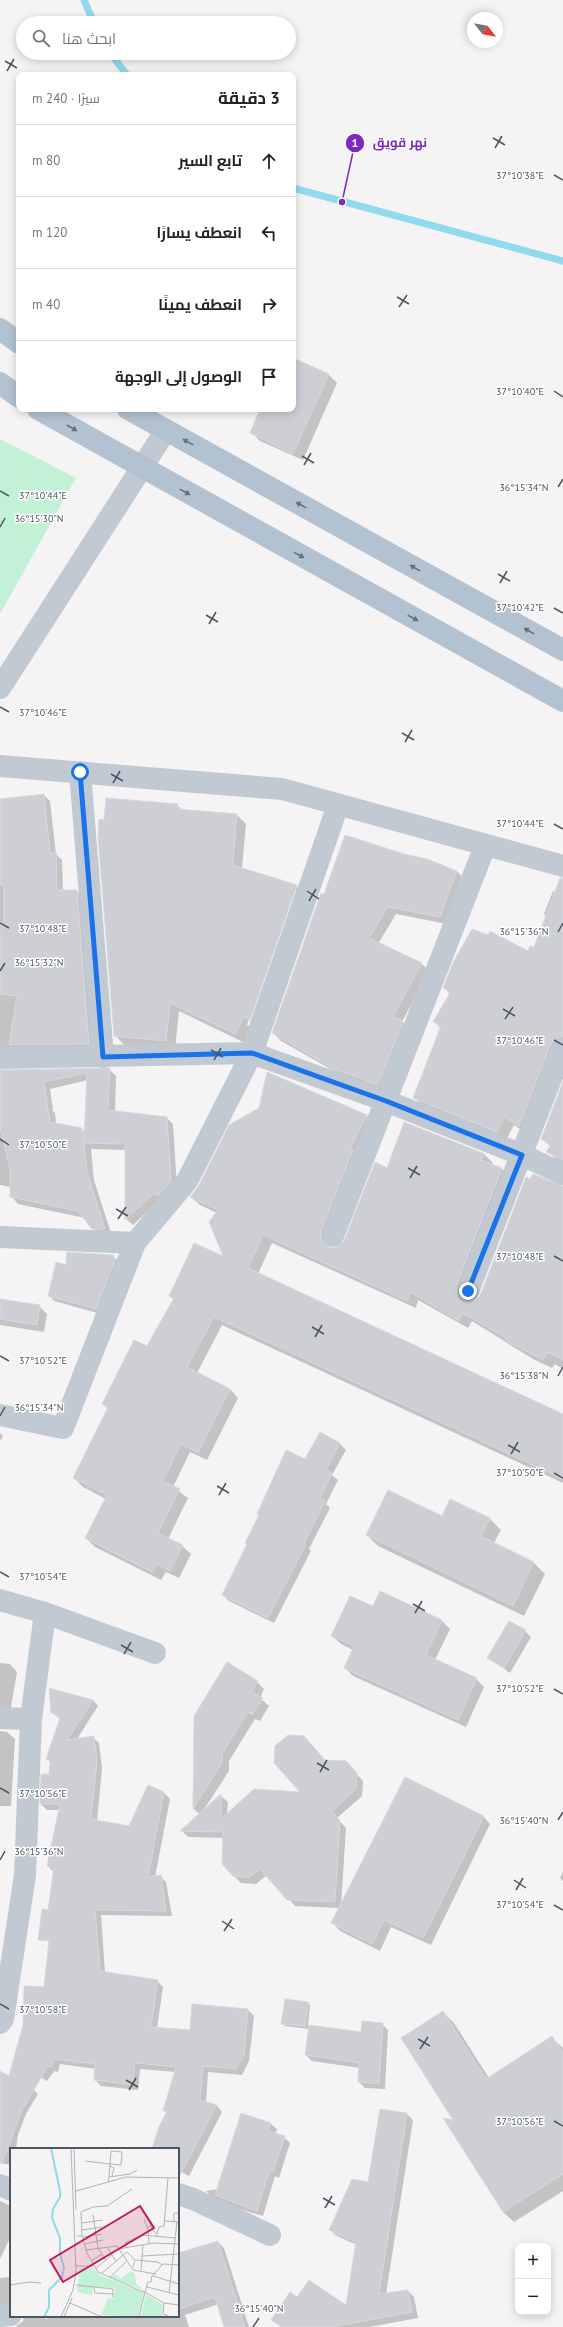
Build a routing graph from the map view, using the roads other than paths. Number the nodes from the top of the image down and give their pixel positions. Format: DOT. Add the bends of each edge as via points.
graph roads {
  1 [pos="0,329"];
  2 [pos="16,341"];
  3 [pos="0,383"];
  4 [pos="16,395"];
  5 [pos="43,412"];
  6 [pos="133,412"];
  7 [pos="166,430"];
  8 [pos="141,468"];
  9 [pos="563,650"];
  10 [pos="0,688"];
  11 [pos="563,701"];
  12 [pos="0,766"];
  13 [pos="80,772"];
  14 [pos="338,805"];
  15 [pos="485,846"];
  16 [pos="563,866"];
  17 [pos="563,1048"];
  18 [pos="252,1053"];
  19 [pos="103,1057"];
  20 [pos="0,1058"];
  21 [pos="386,1101"];
  22 [pos="522,1155"];
  23 [pos="563,1174"];
  24 [pos="333,1236"];
  25 [pos="0,1237"];
  26 [pos="135,1242"];
  27 [pos="468,1291"];
  28 [pos="2,1420"];
  29 [pos="0,1600"];
  30 [pos="45,1613"];
  31 [pos="155,1653"];
  32 [pos="0,1718"];
  33 [pos="31,1719"];
  34 [pos="0,2023"];
  35 [pos="0,2184"];
  36 [pos="10,2189"];
  37 [pos="179,2194"];
  38 [pos="270,2235"];
  39 [pos="10,2314"];
  40 [pos="0,2316"];
  1 -- 2 [label="main road"];
  3 -- 4 [label="main road"];
  5 -- 8 [label="main road, one-way"];
  6 -- 7 [label="main road"];
  7 -- 8 [label="street"];
  9 -- 7 [label="main road, one-way"];
  8 -- 10 [label="street"];
  8 -- 11 [label="main road, one-way"];
  12 -- 13 [label="street"];
  13 -- 14 [label="street" via="282,789"];
  13 -- 19 [label="street"];
  14 -- 15 [label="street"];
  14 -- 18 [label="street"];
  15 -- 16 [label="street"];
  15 -- 21 [label="street"];
  17 -- 22 [label="street"];
  18 -- 19 [label="street"];
  18 -- 21 [label="street"];
  18 -- 26 [label="street" via="187,1181"];
  19 -- 20 [label="street"];
  21 -- 22 [label="street"];
  21 -- 24 [label="street"];
  22 -- 23 [label="street"];
  22 -- 27 [label="street"];
  25 -- 26 [label="street"];
  26 -- 28 [label="street" via="63,1428"];
  29 -- 30 [label="street"];
  30 -- 31 [label="street"];
  30 -- 33 [label="street"];
  32 -- 33 [label="street"];
  33 -- 34 [label="street" via="25,1875 3,2019"];
  35 -- 36 [label="street"];
  37 -- 38 [label="street"];
  39 -- 40 [label="street"];
}
